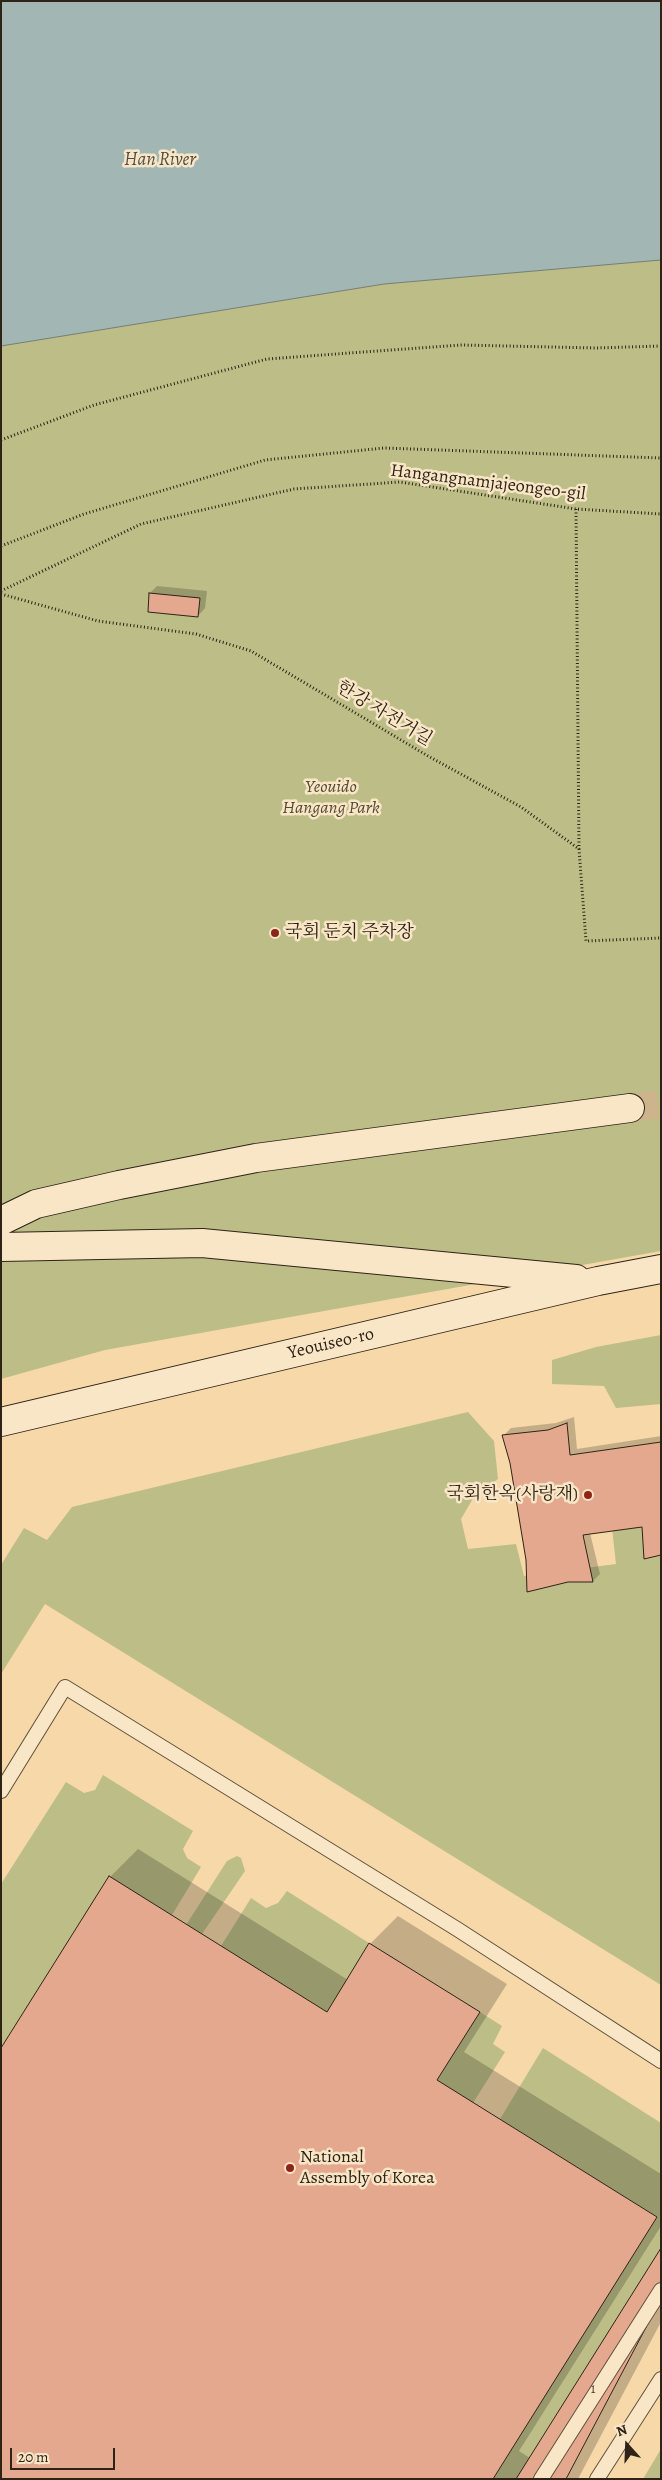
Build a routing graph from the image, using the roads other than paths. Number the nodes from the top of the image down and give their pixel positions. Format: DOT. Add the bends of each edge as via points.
graph roads {
  1 [pos="630,1108"];
  2 [pos="1,1221"];
  3 [pos="1,1247"];
  4 [pos="661,1269"];
  5 [pos="598,1281"];
  6 [pos="1,1422"];
  7 [pos="1,1791"];
  8 [pos="661,2061"];
  9 [pos="661,2290"];
  10 [pos="661,2379"];
  11 [pos="541,2479"];
  12 [pos="597,2479"];
  1 -- 2 [label="main road" via="256,1158 45,1202"];
  3 -- 5 [label="main road" via="202,1243"];
  4 -- 5 [label="main road, Yeouiseo-ro"];
  5 -- 6 [label="main road, Yeouiseo-ro"];
  7 -- 8 [label="lane" via="65,1687 457,1929"];
  9 -- 11 [label="lane"];
  10 -- 12 [label="lane"];
}
